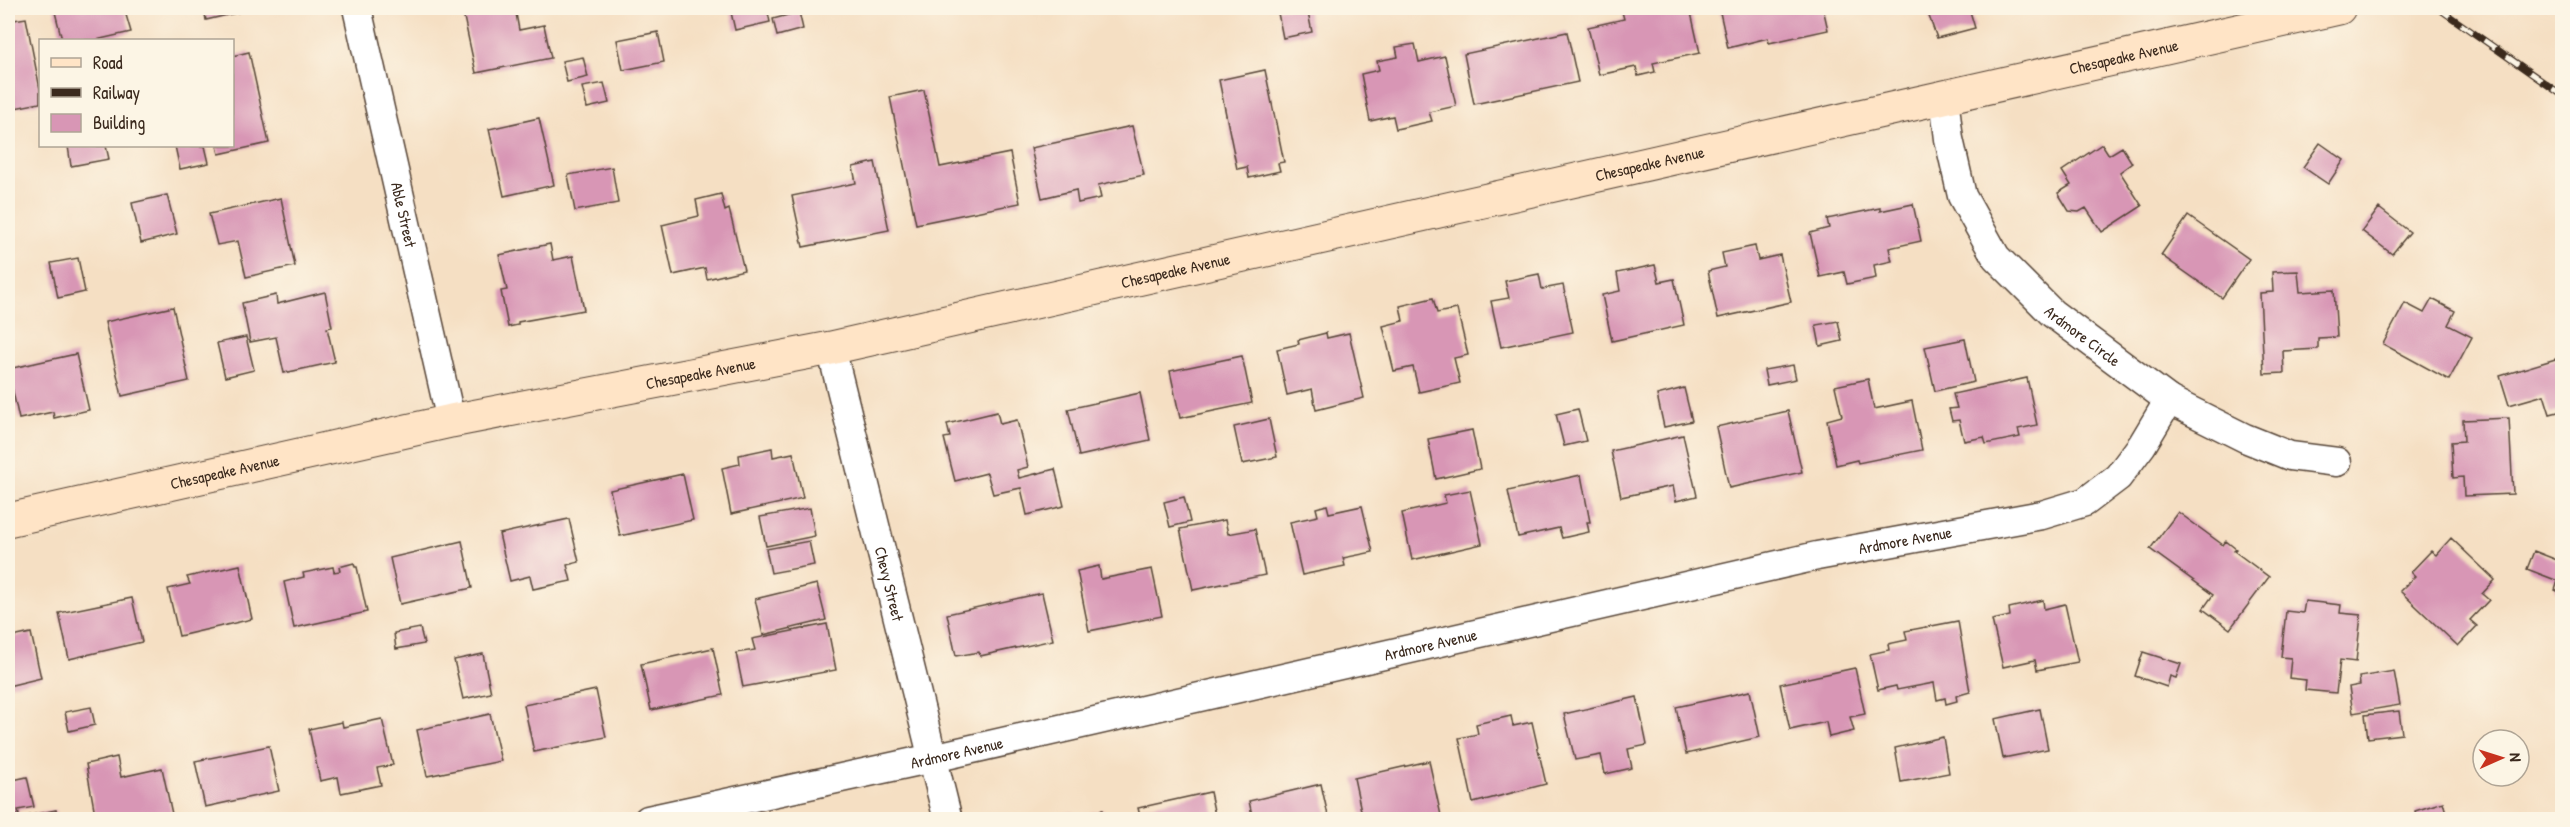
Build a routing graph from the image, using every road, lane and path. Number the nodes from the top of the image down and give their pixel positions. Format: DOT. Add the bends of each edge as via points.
graph roads {
  1 [pos="357,8"];
  2 [pos="2339,8"];
  3 [pos="1944,98"];
  4 [pos="831,348"];
  5 [pos="2169,400"];
  6 [pos="451,421"];
  7 [pos="2337,462"];
  8 [pos="8,520"];
  9 [pos="933,758"];
  10 [pos="648,819"];
  11 [pos="948,819"];
  1 -- 6 [label="street, Able Street"];
  2 -- 3 [label="street, Chesapeake Avenue"];
  3 -- 4 [label="street, Chesapeake Avenue"];
  3 -- 5 [label="street, Ardmore Circle" via="1962,196 1996,257 2052,313"];
  4 -- 6 [label="street, Chesapeake Avenue"];
  4 -- 9 [label="street, Chevy Street"];
  5 -- 7 [label="street, Ardmore Circle" via="2290,456"];
  5 -- 9 [label="street, Ardmore Avenue" via="2118,477 2085,502 2042,515 1817,556"];
  6 -- 8 [label="street, Chesapeake Avenue"];
  9 -- 10 [label="street, Ardmore Avenue"];
  9 -- 11 [label="street, Chevy Street"];
}
